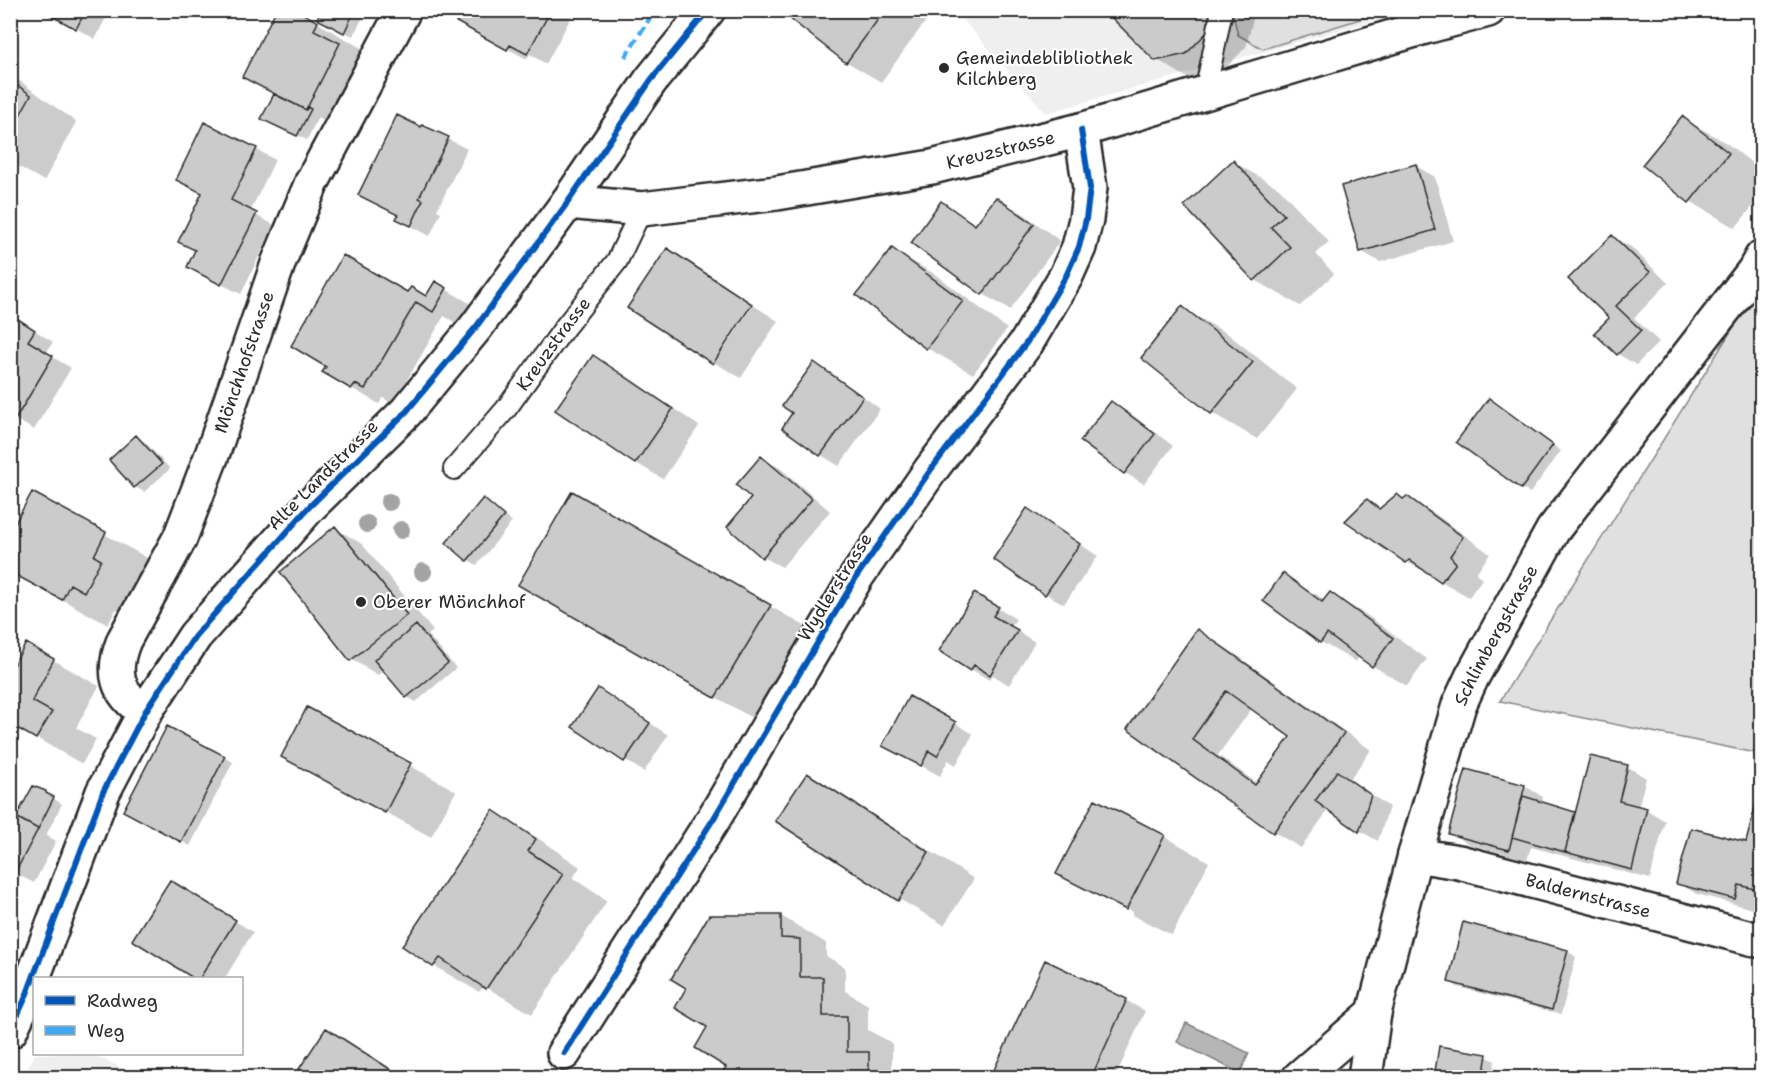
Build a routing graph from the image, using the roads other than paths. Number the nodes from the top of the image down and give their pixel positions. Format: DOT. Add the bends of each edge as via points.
graph roads {
  1 [pos="404,10"];
  2 [pos="708,10"];
  3 [pos="1222,10"];
  4 [pos="1488,10"];
  5 [pos="1205,93"];
  6 [pos="1081,130"];
  7 [pos="568,202"];
  8 [pos="642,209"];
  9 [pos="1761,257"];
  10 [pos="454,470"];
  11 [pos="145,712"];
  12 [pos="1415,855"];
  13 [pos="1761,941"];
  14 [pos="33,977"];
  15 [pos="33,978"];
  16 [pos="1374,1012"];
  17 [pos="10,1031"];
  18 [pos="564,1053"];
  19 [pos="1299,1077"];
  20 [pos="1365,1077"];
  1 -- 11 [label="street, Mönchhofstrasse" via="312,182 279,261 180,538 124,640 116,662 118,677 123,693"];
  2 -- 7 [label="street, Alte Landstrasse" via="651,80"];
  3 -- 5 [label="lane"];
  4 -- 5 [label="street, Kreuzstrasse"];
  5 -- 6 [label="street, Kreuzstrasse"];
  6 -- 8 [label="street, Kreuzstrasse" via="932,167 777,193"];
  6 -- 18 [label="street, Wydlerstrasse" via="1090,188 1079,246 1066,276 1027,342 857,576 714,818"];
  7 -- 8 [label="street, Kreuzstrasse"];
  7 -- 11 [label="street, Alte Landstrasse" via="476,327 406,412 309,507 195,636"];
  8 -- 10 [label="lane, Kreuzstrasse" via="617,261 506,409"];
  9 -- 12 [label="street, Schlimbergstrasse" via="1553,530 1459,705"];
  11 -- 14 [label="street, Alte Landstrasse" via="104,792"];
  12 -- 13 [label="street, Baldernstrasse" via="1458,862"];
  12 -- 16 [label="street, Schlimbergstrasse"];
  15 -- 17 [label="street, Alte Landstrasse"];
  16 -- 19 [label="street"];
  16 -- 20 [label="street, Schlimbergstrasse"];
}
